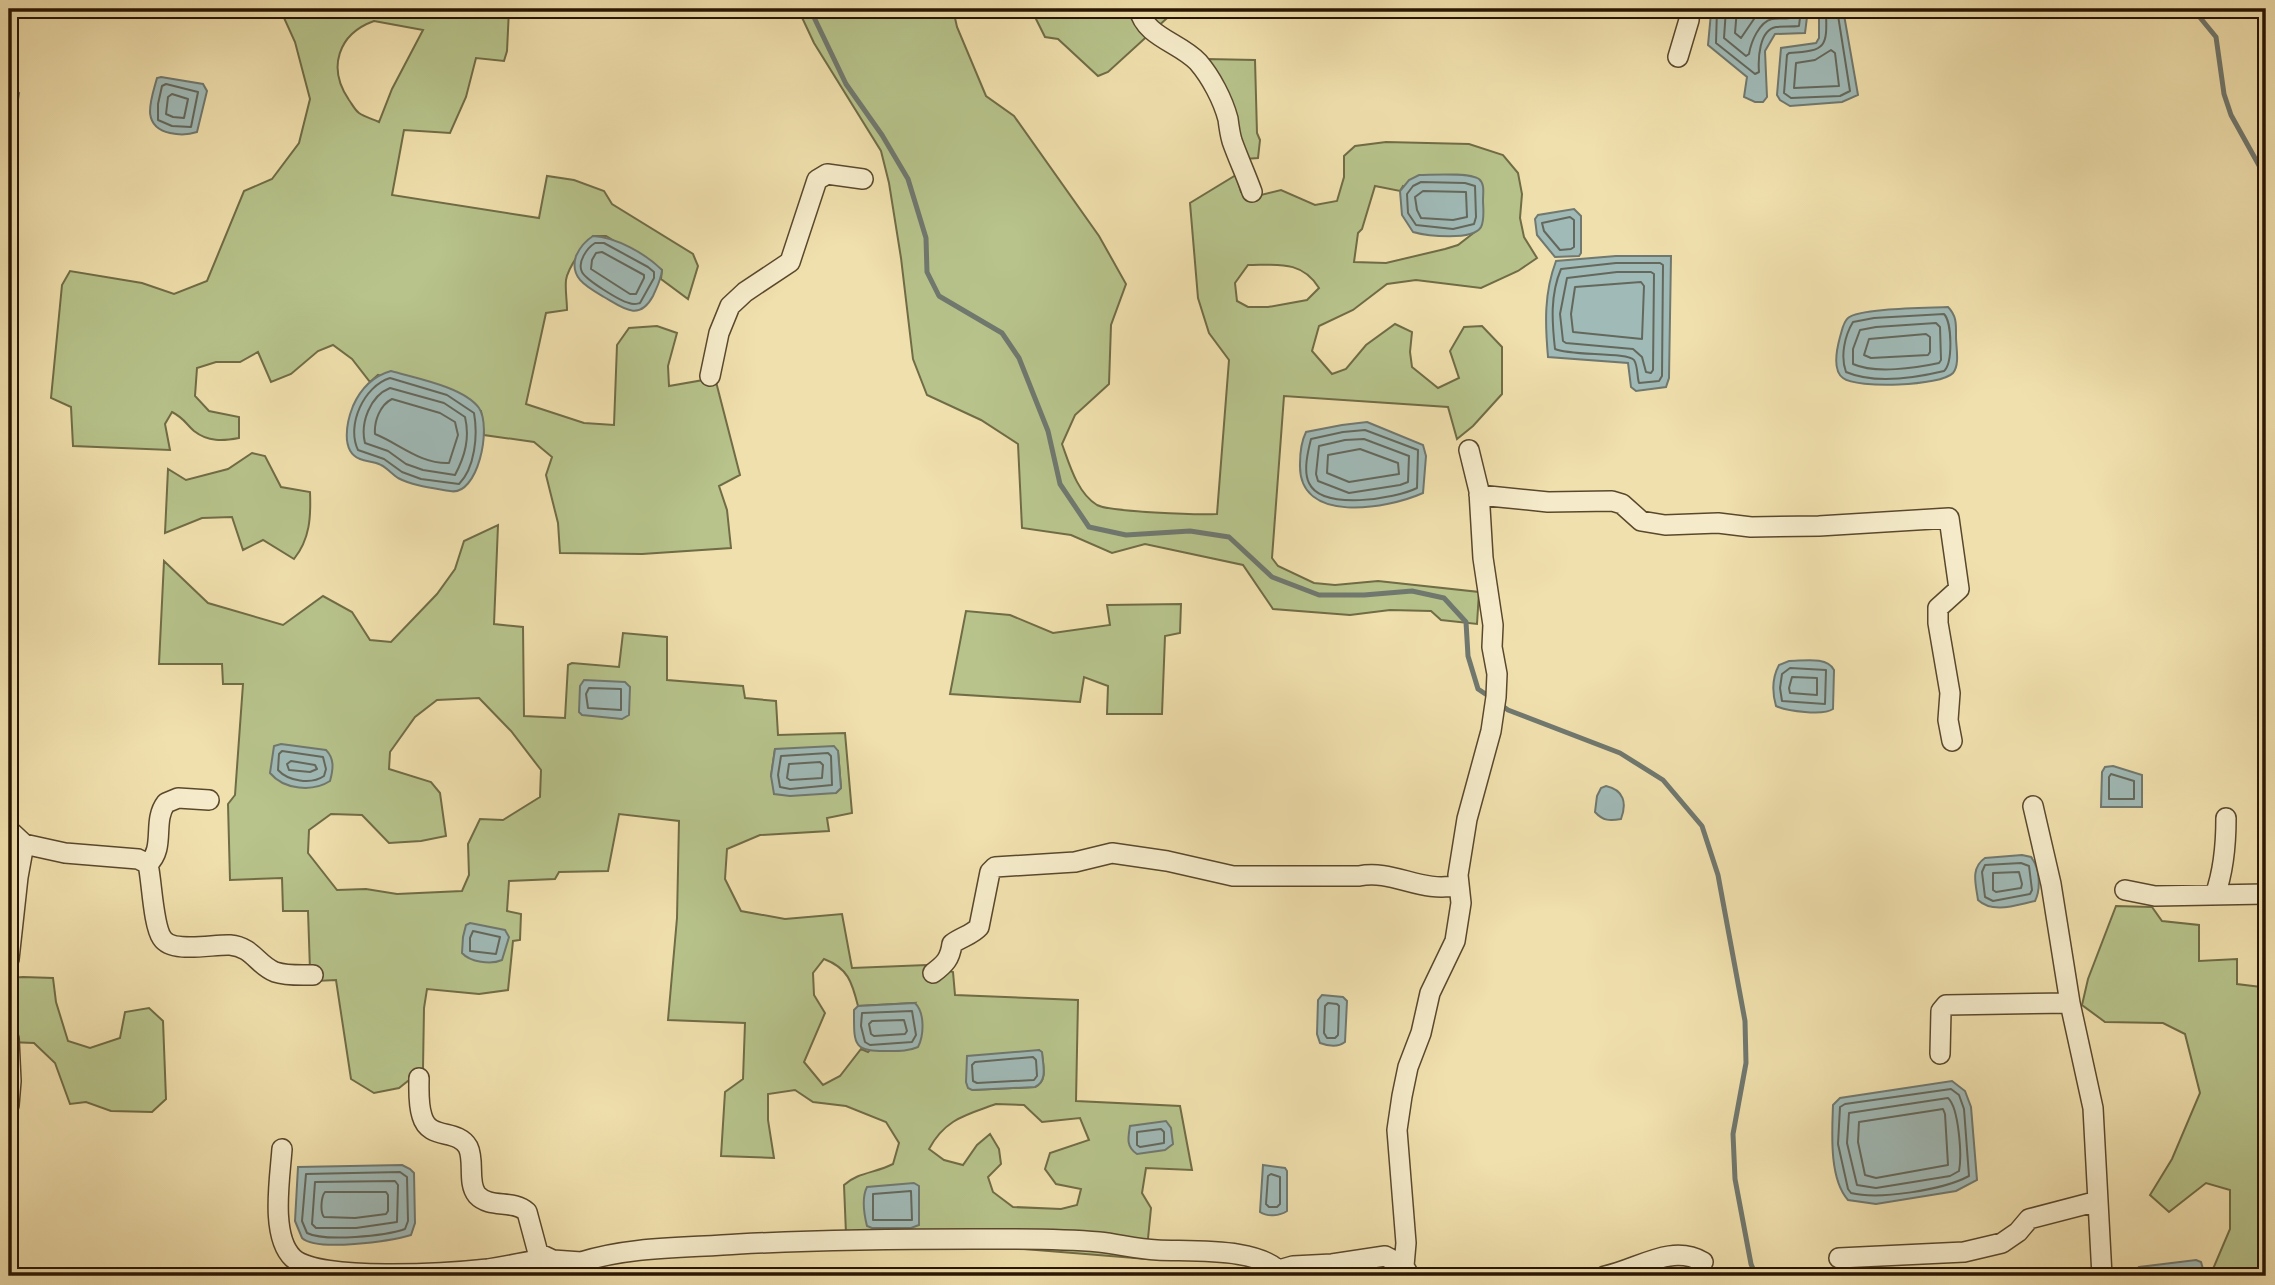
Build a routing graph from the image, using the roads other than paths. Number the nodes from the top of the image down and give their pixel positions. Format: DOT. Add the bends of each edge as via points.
graph roads {
  1 [pos="1139,9"];
  2 [pos="1690,9"];
  3 [pos="1678,57"];
  4 [pos="863,179"];
  5 [pos="1252,192"];
  6 [pos="710,376"];
  7 [pos="1469,450"];
  8 [pos="1479,495"];
  9 [pos="1952,741"];
  10 [pos="209,800"];
  11 [pos="2033,806"];
  12 [pos="2226,818"];
  13 [pos="9,830"];
  14 [pos="24,844"];
  15 [pos="148,864"];
  16 [pos="1458,885"];
  17 [pos="2125,890"];
  18 [pos="2266,894"];
  19 [pos="2215,895"];
  20 [pos="9,959"];
  21 [pos="933,973"];
  22 [pos="313,975"];
  23 [pos="2070,1003"];
  24 [pos="9,1039"];
  25 [pos="1940,1055"];
  26 [pos="419,1078"];
  27 [pos="9,1105"];
  28 [pos="282,1149"];
  29 [pos="2098,1201"];
  30 [pos="546,1258"];
  31 [pos="1839,1258"];
  32 [pos="1703,1262"];
  33 [pos="586,1269"];
  34 [pos="1406,1271"];
  35 [pos="1281,1273"];
  36 [pos="386,1275"];
  37 [pos="1605,1276"];
  38 [pos="2102,1276"];
  1 -- 5 [label="street" via="1148,28 1198,62 1211,82"];
  2 -- 3 [label="street"];
  4 -- 6 [label="street" via="827,174 817,180 789,262 730,306"];
  7 -- 8 [label="street"];
  8 -- 9 [label="street" via="1548,502 1612,501 1642,521 1665,525 1805,526 1949,518 1959,589 1938,608 1938,623 1950,693"];
  8 -- 16 [label="street" via="1496,696 1467,819"];
  10 -- 15 [label="street" via="178,798 166,803 155,858"];
  11 -- 23 [label="street"];
  12 -- 19 [label="street" via="2226,847"];
  13 -- 14 [label="street"];
  14 -- 15 [label="street"];
  14 -- 20 [label="street"];
  15 -- 22 [label="street" via="162,940 199,948 240,947 275,972"];
  16 -- 21 [label="street" via="1428,887 1371,873 1233,876 1112,853 1075,862 995,867 990,872 979,927 952,944 945,964"];
  16 -- 34 [label="street" via="1461,903 1455,941 1430,993 1408,1068 1397,1130"];
  17 -- 19 [label="street" via="2155,896"];
  18 -- 19 [label="street"];
  23 -- 25 [label="street" via="1946,1005 1941,1011"];
  23 -- 29 [label="street" via="2093,1108"];
  24 -- 27 [label="street"];
  26 -- 30 [label="street" via="425,1123 464,1142 478,1196 527,1212 538,1253"];
  28 -- 36 [label="street" via="278,1218 282,1242 293,1258 312,1269"];
  29 -- 31 [label="street" via="2029,1219 2002,1242 1964,1252"];
  29 -- 38 [label="street"];
  30 -- 33 [label="street"];
  30 -- 36 [label="street" via="489,1269"];
  32 -- 37 [label="street" via="1674,1254"];
  33 -- 35 [label="street" via="611,1255 647,1250 793,1241 979,1239 1098,1242 1225,1253 1245,1256"];
  34 -- 35 [label="street" via="1385,1256 1293,1266"];
}
